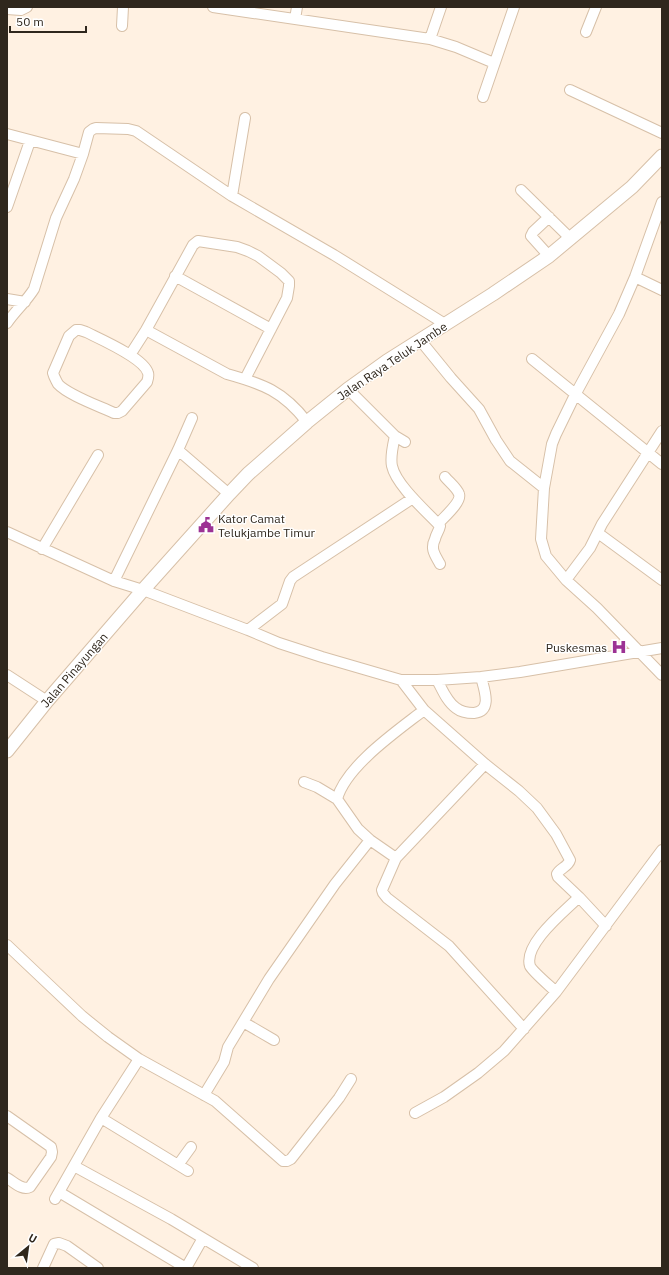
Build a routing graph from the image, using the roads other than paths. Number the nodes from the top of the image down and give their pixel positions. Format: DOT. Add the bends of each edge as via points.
graph roads {
  1 [pos="27,7"];
  2 [pos="123,7"];
  3 [pos="213,7"];
  4 [pos="297,7"];
  5 [pos="441,7"];
  6 [pos="514,7"];
  7 [pos="596,7"];
  8 [pos="7,9"];
  9 [pos="296,19"];
  10 [pos="122,26"];
  11 [pos="586,32"];
  12 [pos="430,39"];
  13 [pos="494,63"];
  14 [pos="570,90"];
  15 [pos="483,97"];
  16 [pos="245,118"];
  17 [pos="662,133"];
  18 [pos="7,134"];
  19 [pos="30,141"];
  20 [pos="84,154"];
  21 [pos="662,156"];
  22 [pos="521,190"];
  23 [pos="232,196"];
  24 [pos="662,202"];
  25 [pos="7,207"];
  26 [pos="549,216"];
  27 [pos="571,239"];
  28 [pos="549,256"];
  29 [pos="175,276"];
  30 [pos="635,277"];
  31 [pos="662,290"];
  32 [pos="7,299"];
  33 [pos="25,302"];
  34 [pos="7,324"];
  35 [pos="445,324"];
  36 [pos="271,329"];
  37 [pos="146,330"];
  38 [pos="420,340"];
  39 [pos="130,355"];
  40 [pos="532,359"];
  41 [pos="245,379"];
  42 [pos="348,389"];
  43 [pos="575,395"];
  44 [pos="192,418"];
  45 [pos="306,422"];
  46 [pos="662,430"];
  47 [pos="395,436"];
  48 [pos="406,442"];
  49 [pos="178,450"];
  50 [pos="647,454"];
  51 [pos="98,455"];
  52 [pos="662,464"];
  53 [pos="445,477"];
  54 [pos="544,488"];
  55 [pos="229,494"];
  56 [pos="413,498"];
  57 [pos="438,524"];
  58 [pos="7,532"];
  59 [pos="598,532"];
  60 [pos="42,549"];
  61 [pos="440,564"];
  62 [pos="566,580"];
  63 [pos="662,580"];
  64 [pos="114,581"];
  65 [pos="143,590"];
  66 [pos="248,630"];
  67 [pos="662,648"];
  68 [pos="638,651"];
  69 [pos="7,675"];
  70 [pos="662,675"];
  71 [pos="481,677"];
  72 [pos="401,680"];
  73 [pos="437,680"];
  74 [pos="47,701"];
  75 [pos="424,710"];
  76 [pos="7,751"];
  77 [pos="484,764"];
  78 [pos="304,782"];
  79 [pos="337,799"];
  80 [pos="370,840"];
  81 [pos="660,857"];
  82 [pos="396,858"];
  83 [pos="579,897"];
  84 [pos="606,926"];
  85 [pos="7,945"];
  86 [pos="556,992"];
  87 [pos="243,1022"];
  88 [pos="524,1029"];
  89 [pos="274,1040"];
  90 [pos="139,1059"];
  91 [pos="351,1078"];
  92 [pos="204,1095"];
  93 [pos="415,1114"];
  94 [pos="7,1116"];
  95 [pos="101,1118"];
  96 [pos="191,1147"];
  97 [pos="178,1165"];
  98 [pos="74,1166"];
  99 [pos="188,1171"];
  100 [pos="7,1178"];
  101 [pos="203,1238"];
  102 [pos="43,1268"];
  103 [pos="98,1268"];
  104 [pos="186,1268"];
  105 [pos="252,1268"];
  1 -- 8 [label="street" via="21,10"];
  2 -- 10 [label="street"];
  3 -- 9 [label="street"];
  4 -- 9 [label="street"];
  5 -- 12 [label="street"];
  6 -- 13 [label="street"];
  7 -- 11 [label="street"];
  9 -- 12 [label="street"];
  12 -- 13 [label="street"];
  13 -- 15 [label="street"];
  14 -- 17 [label="street"];
  16 -- 23 [label="street"];
  18 -- 19 [label="street"];
  19 -- 20 [label="street"];
  19 -- 25 [label="street"];
  20 -- 23 [label="street" via="89,132 93,128 136,131"];
  20 -- 33 [label="street" via="56,218 34,289"];
  21 -- 27 [label="main road, Jalan Raya Teluk Jambe" via="632,187"];
  22 -- 26 [label="street"];
  23 -- 35 [label="street"];
  24 -- 30 [label="street"];
  26 -- 27 [label="street"];
  26 -- 28 [label="street" via="531,236"];
  27 -- 28 [label="main road, Jalan Raya Teluk Jambe"];
  28 -- 35 [label="main road, Jalan Raya Teluk Jambe"];
  29 -- 36 [label="street"];
  29 -- 36 [label="street" via="198,241 237,247 258,256 282,273 290,286 287,298"];
  29 -- 37 [label="street"];
  30 -- 31 [label="street"];
  30 -- 43 [label="street" via="619,314"];
  32 -- 33 [label="street"];
  33 -- 34 [label="street"];
  35 -- 38 [label="main road, Jalan Raya Teluk Jambe"];
  36 -- 41 [label="street"];
  37 -- 39 [label="street"];
  37 -- 41 [label="street" via="227,374"];
  38 -- 42 [label="main road, Jalan Raya Teluk Jambe"];
  38 -- 54 [label="street" via="479,409 510,461"];
  39 -- 39 [label="street" via="145,368 148,378 118,413 66,390 53,373 69,336 76,330 86,332"];
  40 -- 43 [label="street"];
  41 -- 45 [label="street" via="264,385 277,393 290,403"];
  42 -- 45 [label="main road, Jalan Raya Teluk Jambe"];
  42 -- 47 [label="street"];
  43 -- 50 [label="street"];
  43 -- 54 [label="street" via="552,444"];
  44 -- 49 [label="street"];
  45 -- 55 [label="main road, Jalan Raya Teluk Jambe"];
  46 -- 50 [label="street"];
  47 -- 48 [label="street"];
  47 -- 56 [label="street" via="392,466 396,477"];
  49 -- 55 [label="street"];
  49 -- 64 [label="street"];
  50 -- 52 [label="street"];
  50 -- 59 [label="street"];
  51 -- 60 [label="street"];
  53 -- 57 [label="street" via="459,494 459,499"];
  54 -- 62 [label="street" via="541,539 546,556"];
  55 -- 65 [label="main road, Jalan Raya Teluk Jambe"];
  56 -- 57 [label="street"];
  56 -- 66 [label="street" via="293,578 282,604"];
  57 -- 61 [label="street" via="440,529 432,548"];
  58 -- 60 [label="street"];
  59 -- 62 [label="street" via="590,548"];
  59 -- 63 [label="street"];
  60 -- 64 [label="street"];
  62 -- 68 [label="street"];
  64 -- 65 [label="street"];
  65 -- 66 [label="street"];
  65 -- 74 [label="main road, Jalan Pinayungan"];
  66 -- 72 [label="street" via="279,643"];
  67 -- 68 [label="street"];
  68 -- 70 [label="street"];
  68 -- 71 [label="street"];
  69 -- 74 [label="street"];
  71 -- 73 [label="street"];
  71 -- 73 [label="street" via="486,703 484,709 471,713 452,705"];
  72 -- 73 [label="street"];
  72 -- 75 [label="street"];
  74 -- 76 [label="main road, Jalan Pinayungan"];
  75 -- 77 [label="street"];
  75 -- 79 [label="street" via="368,756 344,782"];
  77 -- 82 [label="street"];
  77 -- 83 [label="street" via="519,790 537,808 556,834 570,860 558,871 558,877"];
  78 -- 79 [label="street"];
  79 -- 80 [label="street" via="358,829"];
  80 -- 82 [label="street"];
  80 -- 87 [label="street" via="310,918"];
  81 -- 84 [label="street"];
  82 -- 88 [label="street" via="382,890 383,894 449,946"];
  83 -- 84 [label="street"];
  83 -- 86 [label="street" via="546,929 535,943 529,958 530,967"];
  84 -- 86 [label="street"];
  85 -- 90 [label="street" via="82,1016"];
  86 -- 88 [label="street"];
  87 -- 89 [label="street"];
  87 -- 92 [label="street" via="228,1047 224,1062"];
  88 -- 93 [label="street" via="504,1051 478,1073"];
  90 -- 92 [label="street"];
  90 -- 95 [label="street"];
  91 -- 92 [label="street" via="324,1119 287,1162"];
  94 -- 100 [label="street" via="51,1147 52,1152 27,1189"];
  95 -- 97 [label="street"];
  95 -- 98 [label="street"];
  96 -- 97 [label="street"];
  97 -- 99 [label="street"];
  98 -- 101 [label="street"];
  98 -- 104 [label="street" via="57,1195"];
  101 -- 104 [label="street"];
  101 -- 105 [label="street"];
  102 -- 103 [label="street" via="54,1244 59,1242"];
}
